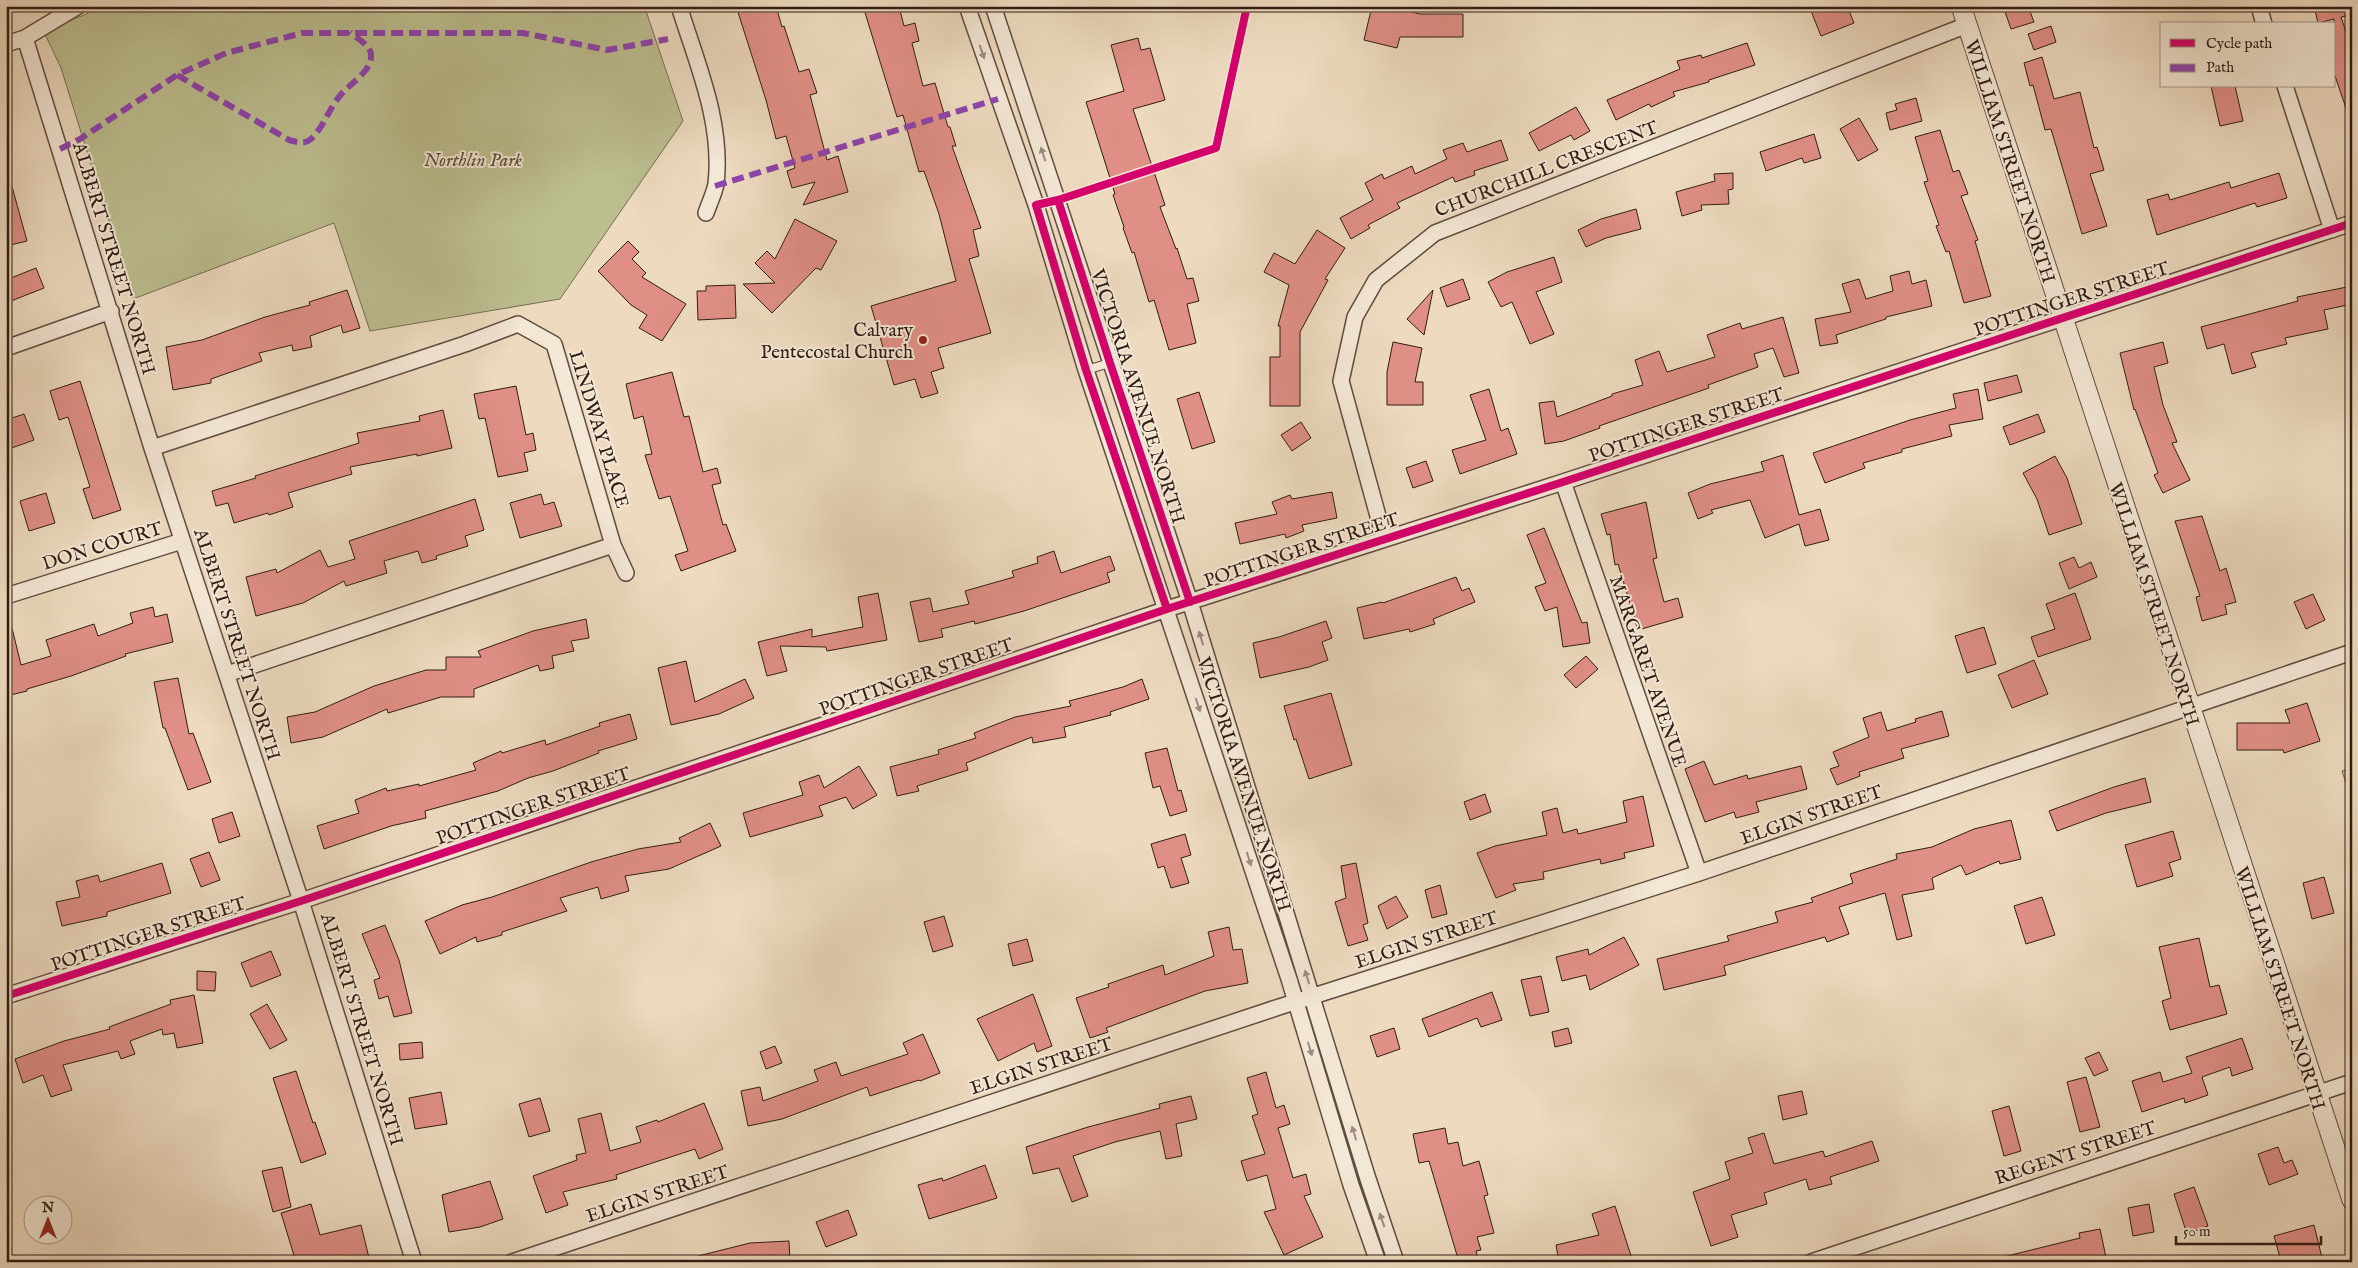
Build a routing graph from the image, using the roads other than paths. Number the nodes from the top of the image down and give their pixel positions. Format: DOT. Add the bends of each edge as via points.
graph roads {
  1 [pos="78,6"];
  2 [pos="679,6"];
  3 [pos="967,6"];
  4 [pos="993,6"];
  5 [pos="1960,6"];
  6 [pos="2259,6"];
  7 [pos="2263,22"];
  8 [pos="1967,25"];
  9 [pos="25,38"];
  10 [pos="6,44"];
  11 [pos="2286,88"];
  12 [pos="1023,92"];
  13 [pos="998,99"];
  14 [pos="706,213"];
  15 [pos="2352,223"];
  16 [pos="2332,230"];
  17 [pos="111,311"];
  18 [pos="2063,319"];
  19 [pos="6,348"];
  20 [pos="1110,363"];
  21 [pos="1086,370"];
  22 [pos="152,448"];
  23 [pos="1563,482"];
  24 [pos="1384,538"];
  25 [pos="182,541"];
  26 [pos="614,545"];
  27 [pos="626,573"];
  28 [pos="6,596"];
  29 [pos="1190,602"];
  30 [pos="1166,609"];
  31 [pos="2352,652"];
  32 [pos="227,674"];
  33 [pos="2189,708"];
  34 [pos="1699,873"];
  35 [pos="301,900"];
  36 [pos="6,996"];
  37 [pos="1313,997"];
  38 [pos="1295,1002"];
  39 [pos="2352,1082"];
  40 [pos="2316,1093"];
  41 [pos="1368,1179"];
  42 [pos="1351,1185"];
  43 [pos="2352,1200"];
  44 [pos="414,1262"];
  45 [pos="512,1262"];
  46 [pos="1378,1262"];
  47 [pos="1396,1262"];
  48 [pos="1811,1262"];
  1 -- 9 [label="street"];
  2 -- 14 [label="street" via="714,118 716,186"];
  3 -- 13 [label="street, VICTORIA AVENUE NORTH, one-way"];
  4 -- 12 [label="street, VICTORIA AVENUE NORTH"];
  5 -- 8 [label="street, WILLIAM STREET NORTH"];
  6 -- 7 [label="street"];
  8 -- 18 [label="street, WILLIAM STREET NORTH"];
  8 -- 24 [label="street, CHURCHILL CRESCENT" via="1435,233 1376,280 1354,317 1341,381"];
  9 -- 10 [label="street"];
  9 -- 17 [label="street, ALBERT STREET NORTH"];
  11 -- 16 [label="street"];
  12 -- 13 [label="street"];
  20 -- 12 [label="street, VICTORIA AVENUE NORTH, one-way"];
  13 -- 21 [label="street, VICTORIA AVENUE NORTH" via="1036,205"];
  15 -- 16 [label="street, POTTINGER STREET"];
  16 -- 18 [label="street, POTTINGER STREET"];
  17 -- 19 [label="street"];
  17 -- 22 [label="street, ALBERT STREET NORTH"];
  18 -- 23 [label="street, POTTINGER STREET"];
  18 -- 33 [label="street, WILLIAM STREET NORTH"];
  20 -- 21 [label="lane"];
  20 -- 29 [label="street, VICTORIA AVENUE NORTH"];
  21 -- 30 [label="street, VICTORIA AVENUE NORTH"];
  22 -- 25 [label="street, ALBERT STREET NORTH"];
  22 -- 26 [label="street, LINDWAY PLACE" via="518,324 554,344"];
  23 -- 24 [label="street, POTTINGER STREET"];
  23 -- 34 [label="street, MARGARET AVENUE"];
  24 -- 29 [label="street, POTTINGER STREET"];
  25 -- 28 [label="street, DON COURT"];
  25 -- 32 [label="street, ALBERT STREET NORTH"];
  26 -- 27 [label="street, LINDWAY PLACE"];
  26 -- 32 [label="street"];
  29 -- 30 [label="street, POTTINGER STREET"];
  37 -- 29 [label="street, VICTORIA AVENUE NORTH, one-way"];
  30 -- 35 [label="street, POTTINGER STREET"];
  30 -- 38 [label="street, VICTORIA AVENUE NORTH, one-way"];
  31 -- 33 [label="street, ELGIN STREET"];
  32 -- 35 [label="street, ALBERT STREET NORTH"];
  33 -- 34 [label="street, ELGIN STREET"];
  33 -- 40 [label="street, WILLIAM STREET NORTH"];
  34 -- 37 [label="street, ELGIN STREET"];
  35 -- 36 [label="street, POTTINGER STREET"];
  35 -- 44 [label="street, ALBERT STREET NORTH"];
  37 -- 38 [label="street, ELGIN STREET"];
  41 -- 37 [label="street, VICTORIA AVENUE NORTH, one-way"];
  38 -- 42 [label="street, VICTORIA AVENUE NORTH, one-way"];
  38 -- 45 [label="street, ELGIN STREET"];
  39 -- 40 [label="street, REGENT STREET"];
  40 -- 43 [label="street, WILLIAM STREET NORTH"];
  40 -- 48 [label="street, REGENT STREET"];
  41 -- 42 [label="street"];
  47 -- 41 [label="street, VICTORIA AVENUE NORTH, one-way"];
  42 -- 46 [label="street, VICTORIA AVENUE NORTH"];
}
